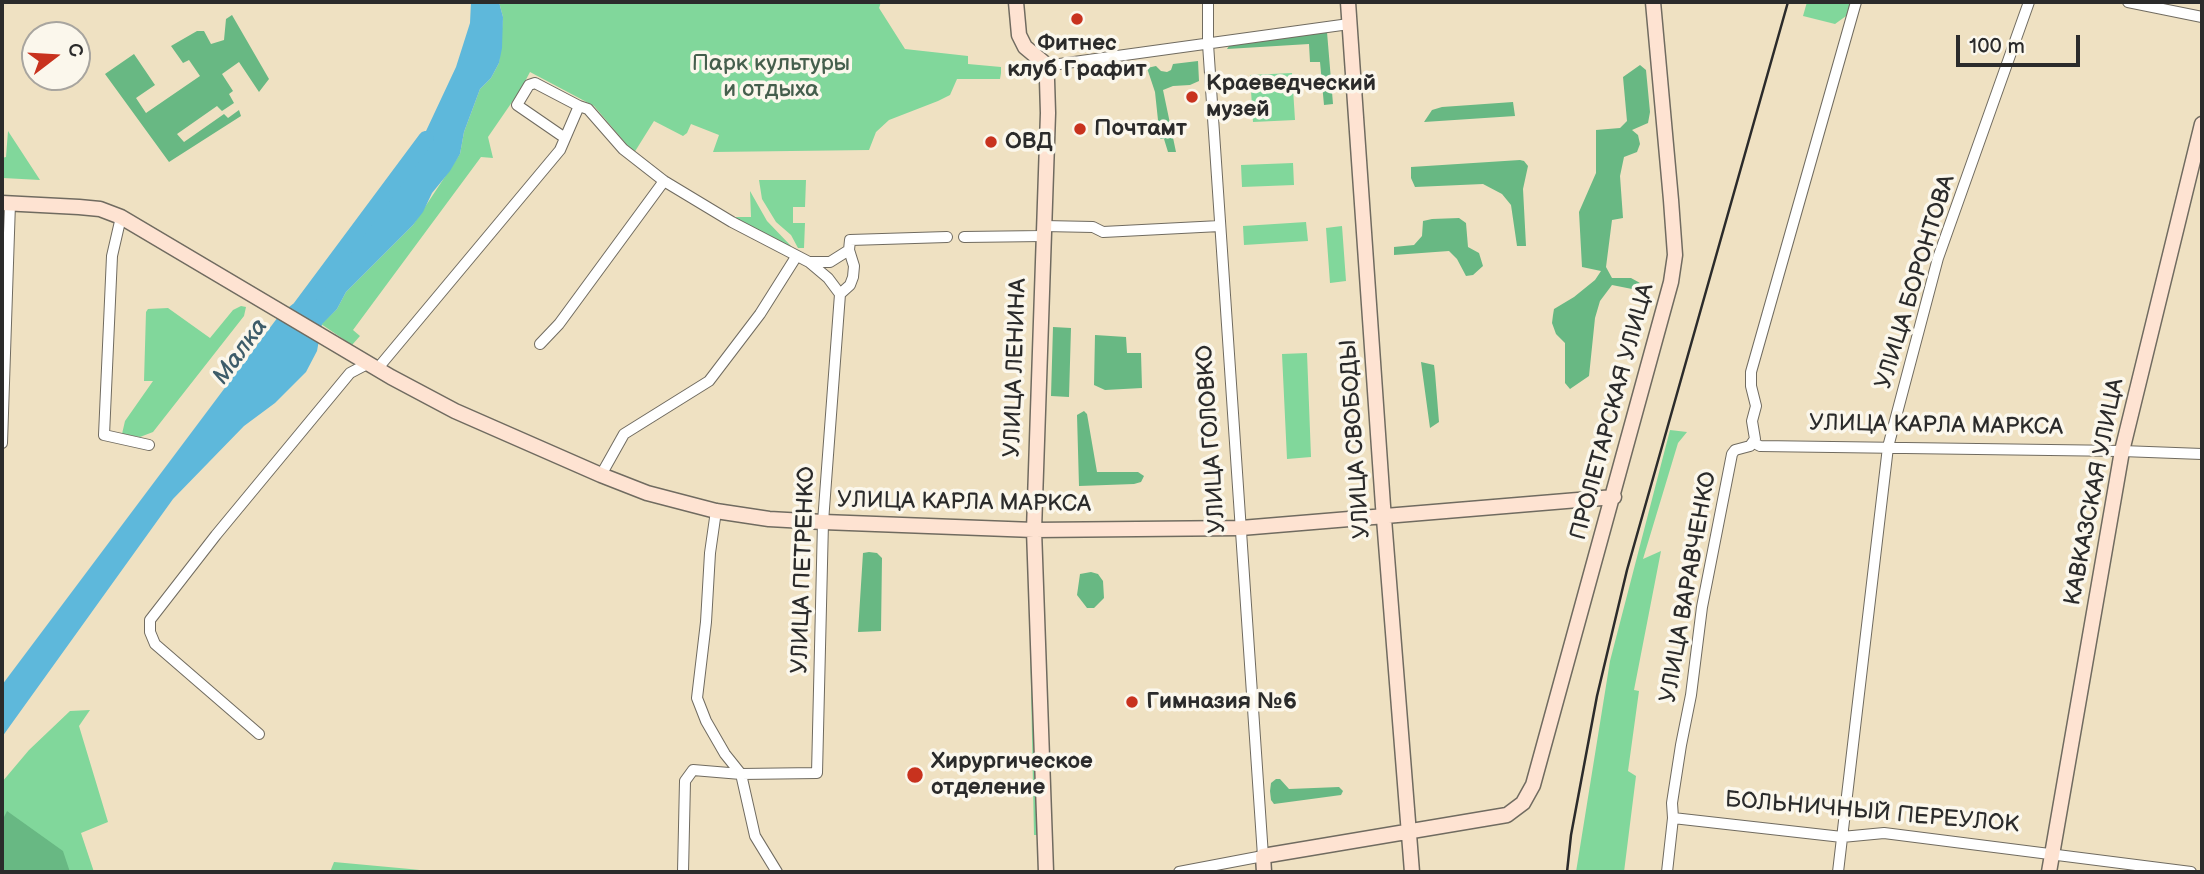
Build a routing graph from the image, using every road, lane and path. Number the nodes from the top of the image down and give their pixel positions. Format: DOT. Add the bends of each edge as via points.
graph roads {
  1 [pos="1016,2"];
  2 [pos="1208,2"];
  3 [pos="1348,2"];
  4 [pos="1653,2"];
  5 [pos="1856,2"];
  6 [pos="2029,2"];
  7 [pos="2128,2"];
  8 [pos="2202,17"];
  9 [pos="1349,23"];
  10 [pos="1208,44"];
  11 [pos="1045,66"];
  12 [pos="579,106"];
  13 [pos="2202,124"];
  14 [pos="565,138"];
  15 [pos="664,181"];
  16 [pos="6,203"];
  17 [pos="121,218"];
  18 [pos="1220,226"];
  19 [pos="1043,231"];
  20 [pos="947,237"];
  21 [pos="964,237"];
  22 [pos="849,245"];
  23 [pos="796,257"];
  24 [pos="809,262"];
  25 [pos="840,294"];
  26 [pos="540,344"];
  27 [pos="373,365"];
  28 [pos="2,443"];
  29 [pos="1754,443"];
  30 [pos="149,445"];
  31 [pos="1888,447"];
  32 [pos="2122,451"];
  33 [pos="2202,454"];
  34 [pos="601,475"];
  35 [pos="1614,497"];
  36 [pos="716,511"];
  37 [pos="1384,517"];
  38 [pos="823,522"];
  39 [pos="1241,528"];
  40 [pos="1034,530"];
  41 [pos="260,734"];
  42 [pos="741,774"];
  43 [pos="1673,818"];
  44 [pos="1409,830"];
  45 [pos="1842,837"];
  46 [pos="2051,853"];
  47 [pos="1263,856"];
  48 [pos="683,872"];
  49 [pos="777,872"];
  50 [pos="1046,872"];
  51 [pos="1179,872"];
  52 [pos="1264,872"];
  53 [pos="1412,872"];
  54 [pos="1667,872"];
  55 [pos="1838,872"];
  56 [pos="2049,872"];
  57 [pos="2191,872"];
  1 -- 11 [label="street" via="1022,42"];
  2 -- 10 [label="street, УЛИЦА ГОЛОВКО"];
  3 -- 9 [label="street, УЛИЦА СВОБОДЫ"];
  4 -- 35 [label="street, ПРОЛЕТАРСКАЯ УЛИЦА" via="1675,255"];
  5 -- 29 [label="street" via="1751,372 1756,406"];
  6 -- 31 [label="street, УЛИЦА БОРОНТОВА" via="1938,258"];
  7 -- 8 [label="street"];
  9 -- 10 [label="street"];
  9 -- 37 [label="street, УЛИЦА СВОБОДЫ"];
  10 -- 11 [label="street"];
  10 -- 18 [label="street, УЛИЦА ГОЛОВКО"];
  11 -- 19 [label="street, УЛИЦА ЛЕНИНА" via="1048,113"];
  12 -- 14 [label="street"];
  12 -- 14 [label="street" via="535,83 516,105"];
  12 -- 15 [label="street" via="588,109 623,149"];
  13 -- 32 [label="street, КАВКАЗСКАЯ УЛИЦА"];
  14 -- 27 [label="street"];
  15 -- 23 [label="street"];
  15 -- 26 [label="street"];
  16 -- 17 [label="street, УЛИЦА КАРЛА МАРКСА" via="100,209"];
  16 -- 28 [label="street"];
  17 -- 27 [label="street, УЛИЦА КАРЛА МАРКСА"];
  17 -- 30 [label="street" via="111,256 104,435"];
  18 -- 19 [label="street"];
  18 -- 39 [label="street, УЛИЦА ГОЛОВКО"];
  19 -- 21 [label="street"];
  19 -- 40 [label="street, УЛИЦА ЛЕНИНА"];
  20 -- 22 [label="street"];
  22 -- 24 [label="street" via="830,262"];
  22 -- 25 [label="street, УЛИЦА ПЕТРЕНКО" via="853,277"];
  23 -- 24 [label="street"];
  23 -- 34 [label="street" via="709,381 624,434"];
  24 -- 25 [label="street"];
  25 -- 38 [label="street, УЛИЦА ПЕТРЕНКО"];
  27 -- 34 [label="street, УЛИЦА КАРЛА МАРКСА" via="455,411"];
  27 -- 41 [label="street" via="350,373 150,620 155,644"];
  29 -- 31 [label="street, УЛИЦА КАРЛА МАРКСА"];
  29 -- 43 [label="street, УЛИЦА ВАРАВЧЕНКО" via="1732,454 1703,607"];
  31 -- 32 [label="street, УЛИЦА КАРЛА МАРКСА"];
  31 -- 45 [label="street, УЛИЦА БОРОНТОВА"];
  32 -- 33 [label="street, УЛИЦА КАРЛА МАРКСА"];
  32 -- 46 [label="street, КАВКАЗСКАЯ УЛИЦА"];
  34 -- 36 [label="street, УЛИЦА КАРЛА МАРКСА"];
  35 -- 37 [label="street, УЛИЦА КАРЛА МАРКСА"];
  35 -- 44 [label="street, ПРОЛЕТАРСКАЯ УЛИЦА" via="1534,785 1523,803 1507,815"];
  36 -- 38 [label="street, УЛИЦА КАРЛА МАРКСА"];
  36 -- 42 [label="street" via="697,698 725,754"];
  37 -- 39 [label="street, УЛИЦА КАРЛА МАРКСА"];
  37 -- 44 [label="street, УЛИЦА СВОБОДЫ"];
  38 -- 40 [label="street, УЛИЦА КАРЛА МАРКСА"];
  38 -- 42 [label="street, УЛИЦА ПЕТРЕНКО" via="817,773"];
  39 -- 40 [label="street, УЛИЦА КАРЛА МАРКСА"];
  39 -- 47 [label="street, УЛИЦА ГОЛОВКО"];
  40 -- 50 [label="street, УЛИЦА ЛЕНИНА"];
  42 -- 48 [label="street, УЛИЦА ПЕТРЕНКО" via="694,770 685,781"];
  42 -- 49 [label="street" via="755,836"];
  43 -- 45 [label="street, БОЛЬНИЧНЫЙ ПЕРЕУЛОК"];
  43 -- 54 [label="street, УЛИЦА ВАРАВЧЕНКО"];
  44 -- 47 [label="street"];
  44 -- 53 [label="street, УЛИЦА СВОБОДЫ"];
  45 -- 46 [label="street, БОЛЬНИЧНЫЙ ПЕРЕУЛОК" via="1884,833"];
  45 -- 55 [label="street, УЛИЦА БОРОНТОВА"];
  46 -- 56 [label="street, КАВКАЗСКАЯ УЛИЦА"];
  46 -- 57 [label="street, БОЛЬНИЧНЫЙ ПЕРЕУЛОК"];
  47 -- 51 [label="street"];
  47 -- 52 [label="street, УЛИЦА ГОЛОВКО"];
}
